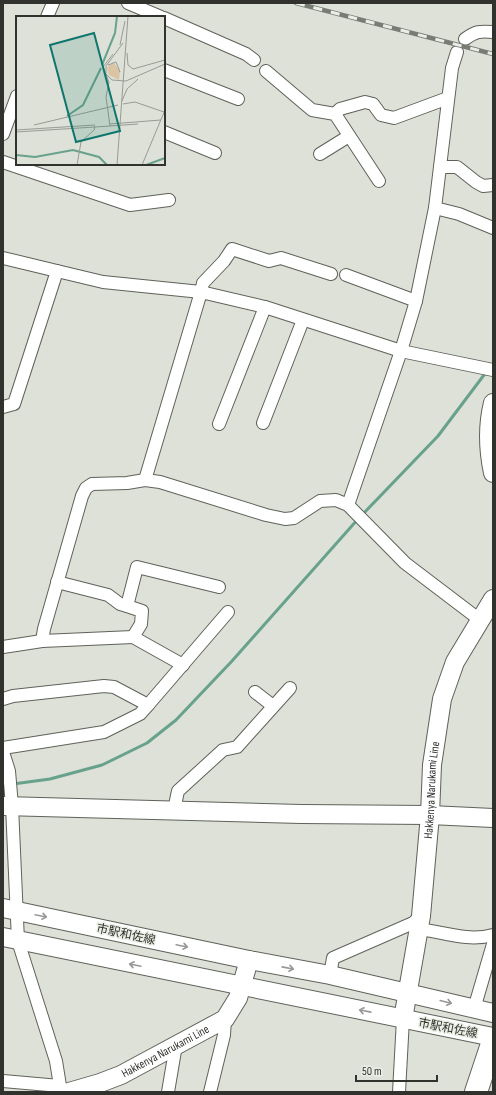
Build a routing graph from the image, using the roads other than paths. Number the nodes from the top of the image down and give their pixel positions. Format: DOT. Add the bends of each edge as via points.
graph roads {
  1 [pos="53,3"];
  2 [pos="128,3"];
  3 [pos="47,16"];
  4 [pos="159,16"];
  5 [pos="165,18"];
  6 [pos="493,32"];
  7 [pos="465,39"];
  8 [pos="457,52"];
  9 [pos="254,60"];
  10 [pos="165,70"];
  11 [pos="266,71"];
  12 [pos="448,98"];
  13 [pos="16,99"];
  14 [pos="238,99"];
  15 [pos="335,114"];
  16 [pos="165,132"];
  17 [pos="3,134"];
  18 [pos="350,136"];
  19 [pos="214,153"];
  20 [pos="320,154"];
  21 [pos="3,162"];
  22 [pos="440,167"];
  23 [pos="379,181"];
  24 [pos="493,185"];
  25 [pos="169,200"];
  26 [pos="435,208"];
  27 [pos="493,228"];
  28 [pos="3,258"];
  29 [pos="57,271"];
  30 [pos="331,274"];
  31 [pos="346,275"];
  32 [pos="201,292"];
  33 [pos="416,301"];
  34 [pos="265,307"];
  35 [pos="304,320"];
  36 [pos="401,351"];
  37 [pos="488,368"];
  38 [pos="493,403"];
  39 [pos="3,407"];
  40 [pos="263,423"];
  41 [pos="220,424"];
  42 [pos="493,473"];
  43 [pos="145,480"];
  44 [pos="348,505"];
  45 [pos="57,582"];
  46 [pos="219,587"];
  47 [pos="493,599"];
  48 [pos="127,606"];
  49 [pos="228,612"];
  50 [pos="480,620"];
  51 [pos="133,637"];
  52 [pos="42,641"];
  53 [pos="3,647"];
  54 [pos="184,665"];
  55 [pos="290,688"];
  56 [pos="255,692"];
  57 [pos="3,699"];
  58 [pos="148,705"];
  59 [pos="273,706"];
  60 [pos="3,748"];
  61 [pos="3,752"];
  62 [pos="7,806"];
  63 [pos="174,810"];
  64 [pos="430,815"];
  65 [pos="493,818"];
  66 [pos="10,909"];
  67 [pos="420,923"];
  68 [pos="493,935"];
  69 [pos="11,939"];
  70 [pos="493,944"];
  71 [pos="250,960"];
  72 [pos="330,975"];
  73 [pos="242,986"];
  74 [pos="408,993"];
  75 [pos="474,1009"];
  76 [pos="493,1013"];
  77 [pos="225,1019"];
  78 [pos="403,1019"];
  79 [pos="493,1037"];
  80 [pos="493,1041"];
  81 [pos="176,1046"];
  82 [pos="3,1081"];
  83 [pos="63,1090"];
  84 [pos="168,1092"];
  85 [pos="210,1092"];
  86 [pos="399,1092"];
  87 [pos="476,1092"];
  1 -- 3 [label="street"];
  2 -- 4 [label="street"];
  5 -- 9 [label="street" via="246,54"];
  6 -- 7 [label="street" via="474,32"];
  8 -- 12 [label="street"];
  10 -- 14 [label="street"];
  11 -- 15 [label="street" via="312,110"];
  12 -- 15 [label="street" via="394,118 381,115 373,104 365,102 340,109"];
  12 -- 22 [label="street"];
  13 -- 17 [label="street"];
  15 -- 18 [label="street"];
  16 -- 19 [label="street"];
  18 -- 20 [label="street"];
  18 -- 23 [label="street"];
  21 -- 25 [label="street" via="130,205"];
  22 -- 24 [label="street" via="457,166 483,186"];
  22 -- 26 [label="street"];
  26 -- 27 [label="street" via="459,214"];
  26 -- 33 [label="street"];
  28 -- 29 [label="street"];
  29 -- 32 [label="street" via="103,282"];
  29 -- 39 [label="street" via="14,404"];
  30 -- 32 [label="street" via="281,258 269,261 232,249 224,262 203,283"];
  31 -- 33 [label="street"];
  32 -- 34 [label="street"];
  32 -- 43 [label="street"];
  33 -- 36 [label="street"];
  34 -- 35 [label="street"];
  34 -- 41 [label="street"];
  35 -- 36 [label="street"];
  35 -- 40 [label="street"];
  36 -- 37 [label="street"];
  36 -- 44 [label="street"];
  38 -- 42 [label="street" via="488,434"];
  43 -- 44 [label="street" via="160,482 285,519 294,518 320,501 336,500"];
  43 -- 45 [label="street" via="92,484 86,488"];
  44 -- 50 [label="street" via="405,563"];
  45 -- 48 [label="street" via="108,595"];
  45 -- 52 [label="street"];
  46 -- 48 [label="street" via="137,567"];
  47 -- 50 [label="street, Hakkenya Narukami Line"];
  48 -- 51 [label="street" via="142,611 141,624"];
  49 -- 54 [label="street"];
  50 -- 64 [label="street, Hakkenya Narukami Line" via="455,662 442,699 432,765"];
  51 -- 52 [label="street"];
  51 -- 54 [label="street"];
  52 -- 53 [label="street"];
  54 -- 58 [label="street"];
  55 -- 59 [label="street"];
  56 -- 59 [label="street"];
  57 -- 58 [label="street" via="104,686 114,687"];
  58 -- 60 [label="street" via="140,714 104,732"];
  59 -- 63 [label="street" via="237,748 222,750 178,791"];
  61 -- 62 [label="street" via="9,771"];
  62 -- 63 [label="street"];
  62 -- 66 [label="street"];
  63 -- 64 [label="street"];
  64 -- 65 [label="street"];
  64 -- 67 [label="street, Hakkenya Narukami Line"];
  66 -- 69 [label="street"];
  66 -- 71 [label="street, 市駅和佐線, one-way"];
  67 -- 68 [label="street" via="467,938"];
  67 -- 72 [label="street" via="413,923 333,958"];
  67 -- 74 [label="street, Hakkenya Narukami Line"];
  73 -- 69 [label="street, one-way"];
  69 -- 83 [label="street" via="56,1061"];
  70 -- 75 [label="street"];
  71 -- 72 [label="street, one-way"];
  71 -- 73 [label="street, Hakkenya Narukami Line"];
  72 -- 74 [label="street"];
  73 -- 77 [label="street, Hakkenya Narukami Line"];
  78 -- 73 [label="street, one-way"];
  74 -- 75 [label="street, 市駅和佐線, one-way"];
  74 -- 78 [label="street, Hakkenya Narukami Line"];
  75 -- 76 [label="street, 市駅和佐線"];
  77 -- 81 [label="street, Hakkenya Narukami Line"];
  77 -- 85 [label="street" via="224,1035"];
  78 -- 79 [label="street, 市駅和佐線"];
  78 -- 86 [label="street"];
  80 -- 87 [label="highway"];
  81 -- 83 [label="street, Hakkenya Narukami Line" via="121,1075 100,1083"];
  81 -- 84 [label="street"];
  82 -- 83 [label="street"];
}
